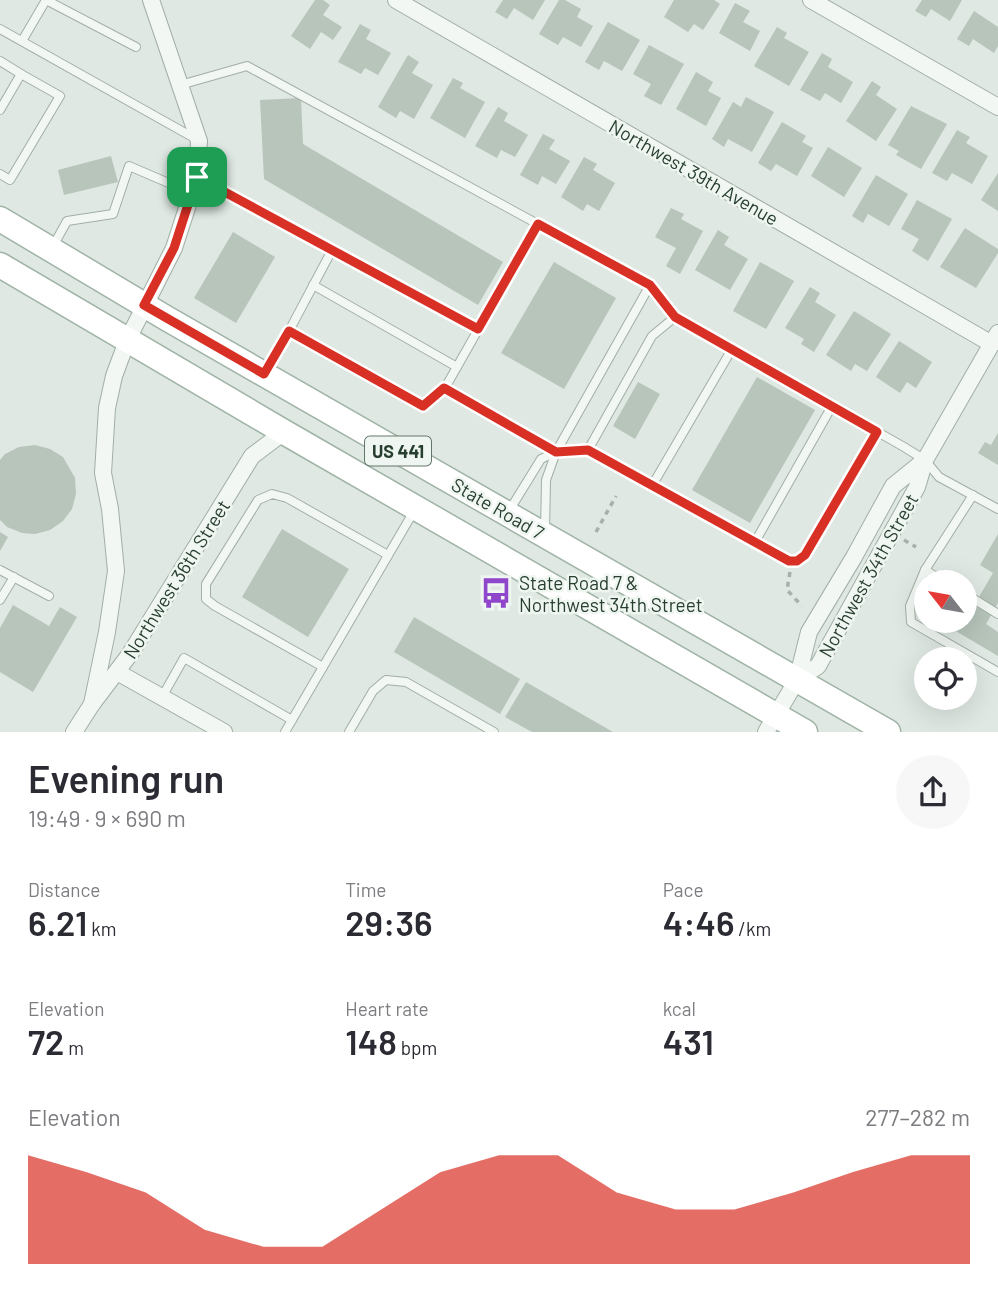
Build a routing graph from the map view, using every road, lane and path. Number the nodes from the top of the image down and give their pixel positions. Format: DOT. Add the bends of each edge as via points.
graph roads {
  1 [pos="46,0"];
  2 [pos="151,0"];
  3 [pos="396,0"];
  4 [pos="811,0"];
  5 [pos="0,29"];
  6 [pos="22,41"];
  7 [pos="136,47"];
  8 [pos="0,61"];
  9 [pos="22,74"];
  10 [pos="180,85"];
  11 [pos="998,107"];
  12 [pos="0,110"];
  13 [pos="199,141"];
  14 [pos="0,174"];
  15 [pos="194,185"];
  16 [pos="0,219"];
  17 [pos="538,224"];
  18 [pos="51,250"];
  19 [pos="332,250"];
  20 [pos="0,265"];
  21 [pos="313,285"];
  22 [pos="650,285"];
  23 [pos="144,305"];
  24 [pos="675,317"];
  25 [pos="478,329"];
  26 [pos="289,331"];
  27 [pos="995,338"];
  28 [pos="127,341"];
  29 [pos="732,349"];
  30 [pos="457,366"];
  31 [pos="264,374"];
  32 [pos="444,388"];
  33 [pos="832,406"];
  34 [pos="284,432"];
  35 [pos="877,432"];
  36 [pos="588,450"];
  37 [pos="556,452"];
  38 [pos="925,460"];
  39 [pos="653,485"];
  40 [pos="973,495"];
  41 [pos="616,496"];
  42 [pos="415,508"];
  43 [pos="998,509"];
  44 [pos="508,514"];
  45 [pos="596,533"];
  46 [pos="545,535"];
  47 [pos="902,539"];
  48 [pos="755,542"];
  49 [pos="916,547"];
  50 [pos="388,555"];
  51 [pos="795,561"];
  52 [pos="0,570"];
  53 [pos="925,570"];
  54 [pos="14,577"];
  55 [pos="49,596"];
  56 [pos="914,596"];
  57 [pos="0,600"];
  58 [pos="977,601"];
  59 [pos="802,606"];
  60 [pos="998,614"];
  61 [pos="914,624"];
  62 [pos="932,634"];
  63 [pos="323,667"];
  64 [pos="117,672"];
  65 [pos="998,672"];
  66 [pos="797,680"];
  67 [pos="162,697"];
  68 [pos="92,704"];
  69 [pos="292,720"];
  70 [pos="771,724"];
  71 [pos="74,732"];
  72 [pos="223,732"];
  73 [pos="285,732"];
  74 [pos="351,732"];
  75 [pos="494,732"];
  76 [pos="806,732"];
  77 [pos="888,732"];
  1 -- 6 [label="lane"];
  1 -- 7 [label="lane"];
  2 -- 10 [label="street"];
  3 -- 27 [label="street, Northwest 39th Avenue"];
  4 -- 11 [label="street"];
  5 -- 6 [label="lane"];
  6 -- 13 [label="lane"];
  8 -- 9 [label="lane"];
  9 -- 12 [label="lane"];
  9 -- 14 [label="lane" via="60,96 10,180"];
  10 -- 13 [label="street"];
  10 -- 17 [label="lane" via="247,66"];
  13 -- 15 [label="street"];
  15 -- 18 [label="lane" via="129,166 113,214 67,221"];
  15 -- 19 [label="lane"];
  15 -- 23 [label="street" via="174,248"];
  16 -- 18 [label="main road, State Road 7 / US 441"];
  17 -- 22 [label="lane"];
  17 -- 25 [label="lane"];
  18 -- 23 [label="main road, State Road 7 / US 441"];
  19 -- 21 [label="lane"];
  19 -- 25 [label="lane"];
  20 -- 28 [label="main road, US 441"];
  21 -- 26 [label="lane"];
  21 -- 30 [label="lane"];
  22 -- 24 [label="lane"];
  22 -- 37 [label="lane"];
  23 -- 28 [label="street"];
  23 -- 31 [label="main road, State Road 7 / US 441"];
  24 -- 29 [label="lane"];
  24 -- 36 [label="lane" via="652,336"];
  25 -- 30 [label="lane"];
  26 -- 31 [label="lane"];
  26 -- 32 [label="lane" via="423,406"];
  27 -- 38 [label="street, Northwest 34th Street"];
  28 -- 34 [label="main road, US 441"];
  28 -- 68 [label="street" via="114,376 104,441 103,473 116,571"];
  29 -- 33 [label="lane"];
  29 -- 39 [label="lane"];
  30 -- 32 [label="lane"];
  31 -- 44 [label="main road, State Road 7 / US 441"];
  32 -- 37 [label="lane"];
  33 -- 35 [label="lane"];
  33 -- 48 [label="lane"];
  34 -- 42 [label="main road, US 441"];
  34 -- 64 [label="street, Northwest 36th Street" via="252,456"];
  35 -- 38 [label="lane"];
  35 -- 51 [label="lane" via="805,555"];
  36 -- 37 [label="lane"];
  36 -- 39 [label="lane"];
  37 -- 44 [label="lane" via="541,459"];
  37 -- 46 [label="lane" via="545,480"];
  38 -- 40 [label="lane" via="939,477"];
  38 -- 66 [label="street, Northwest 34th Street" via="917,486 818,666"];
  38 -- 66 [label="street, Northwest 34th Street" via="893,486 809,632"];
  39 -- 48 [label="lane"];
  40 -- 43 [label="lane"];
  40 -- 53 [label="lane"];
  41 -- 45 [label="path"];
  42 -- 50 [label="lane"];
  42 -- 70 [label="main road, US 441"];
  44 -- 46 [label="main road, State Road 7 / US 441"];
  46 -- 66 [label="main road, State Road 7 / US 441"];
  47 -- 49 [label="path"];
  48 -- 51 [label="lane"];
  50 -- 63 [label="lane"];
  50 -- 63 [label="lane" via="272,494 258,500 206,584 206,598 215,606"];
  51 -- 59 [label="path" via="787,590"];
  52 -- 54 [label="lane"];
  54 -- 55 [label="lane"];
  54 -- 57 [label="lane"];
  56 -- 61 [label="lane" via="910,606"];
  58 -- 60 [label="lane"];
  62 -- 65 [label="lane"];
  63 -- 69 [label="lane"];
  64 -- 67 [label="street"];
  64 -- 68 [label="street, Northwest 36th Street"];
  66 -- 70 [label="street, Northwest 34th Street"];
  66 -- 77 [label="main road, State Road 7 / US 441"];
  67 -- 69 [label="lane" via="184,658"];
  67 -- 72 [label="street"];
  68 -- 71 [label="street, Northwest 36th Street"];
  69 -- 73 [label="lane"];
  70 -- 76 [label="main road, US 441"];
  74 -- 75 [label="lane" via="373,691 386,680 405,682"];
}
